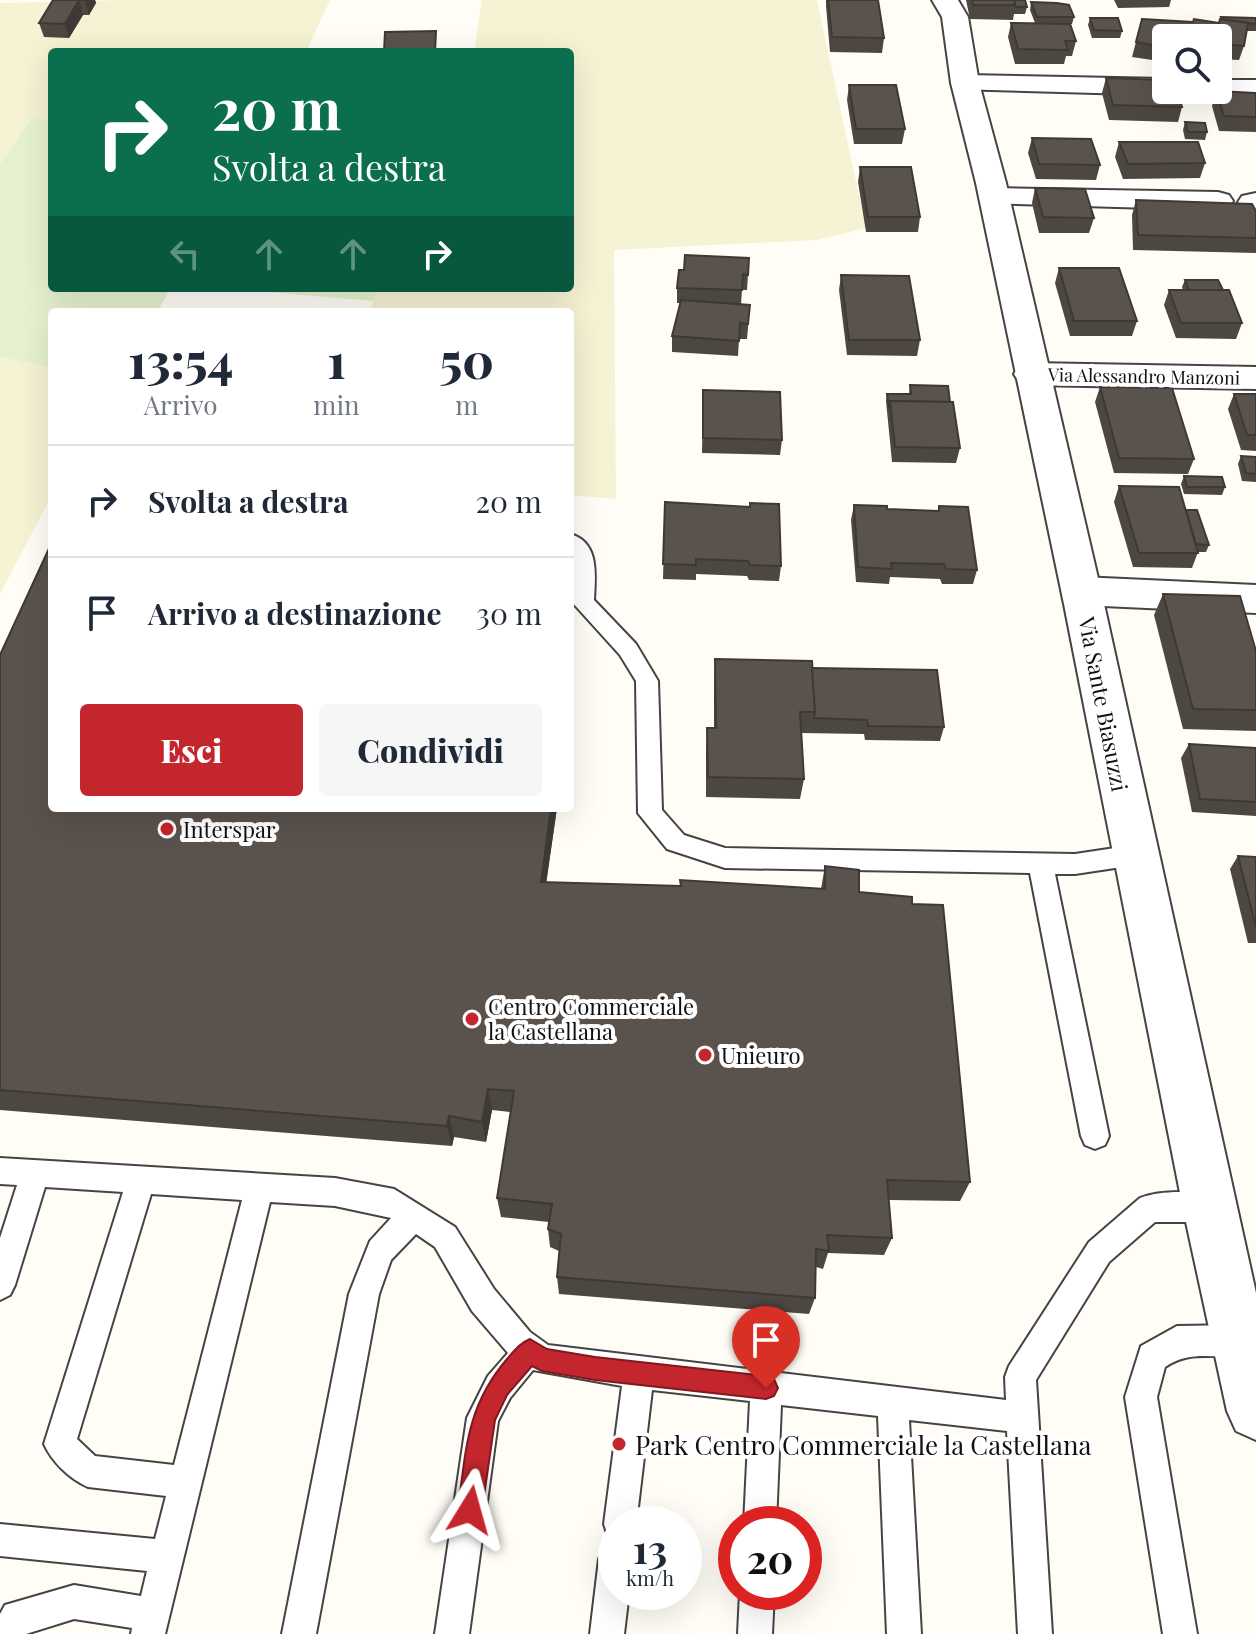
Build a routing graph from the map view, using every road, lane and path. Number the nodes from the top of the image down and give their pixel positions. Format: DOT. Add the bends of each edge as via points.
graph roads {
  1 [pos="945,0"];
  2 [pos="965,83"];
  3 [pos="1152,87"];
  4 [pos="1232,88"];
  5 [pos="1256,88"];
  6 [pos="994,197"];
  7 [pos="1218,201"];
  8 [pos="1031,374"];
  9 [pos="1256,378"];
  10 [pos="574,546"];
  11 [pos="1081,591"];
  12 [pos="1256,599"];
  13 [pos="1135,855"];
  14 [pos="1040,863"];
  15 [pos="1095,1136"];
  16 [pos="0,1171"];
  17 [pos="35,1173"];
  18 [pos="141,1180"];
  19 [pos="259,1187"];
  20 [pos="1209,1208"];
  21 [pos="413,1216"];
  22 [pos="0,1285"];
  23 [pos="1240,1340"];
  24 [pos="530,1350"];
  25 [pos="639,1374"];
  26 [pos="766,1388"];
  27 [pos="893,1403"];
  28 [pos="1256,1411"];
  29 [pos="1021,1417"];
  30 [pos="186,1482"];
  31 [pos="622,1506"];
  32 [pos="761,1506"];
  33 [pos="0,1540"];
  34 [pos="167,1557"];
  35 [pos="610,1610"];
  36 [pos="756,1610"];
  37 [pos="150,1624"];
  38 [pos="7,1634"];
  39 [pos="299,1634"];
  40 [pos="452,1634"];
  41 [pos="607,1634"];
  42 [pos="755,1634"];
  43 [pos="904,1634"];
  44 [pos="1035,1634"];
  45 [pos="1180,1634"];
  1 -- 2 [label="street, Via Sante Biasuzzi" via="955,17"];
  2 -- 3 [label="street"];
  2 -- 6 [label="street, Via Sante Biasuzzi"];
  4 -- 5 [label="street"];
  6 -- 7 [label="street"];
  6 -- 8 [label="street, Via Sante Biasuzzi"];
  8 -- 9 [label="street, Via Alessandro Manzoni"];
  8 -- 11 [label="street, Via Sante Biasuzzi"];
  10 -- 14 [label="lane" via="585,560 583,602 641,664 647,681 650,813 676,842 725,858"];
  11 -- 12 [label="street"];
  11 -- 13 [label="street, Via Sante Biasuzzi"];
  13 -- 14 [label="lane"];
  13 -- 20 [label="street, Via Sante Biasuzzi"];
  14 -- 15 [label="lane"];
  16 -- 17 [label="lane"];
  17 -- 18 [label="lane"];
  17 -- 22 [label="lane"];
  18 -- 19 [label="lane"];
  18 -- 30 [label="lane" via="60,1444 88,1471"];
  19 -- 21 [label="lane" via="394,1203"];
  19 -- 30 [label="lane"];
  20 -- 23 [label="street, Via Sante Biasuzzi"];
  20 -- 29 [label="lane" via="1150,1208 1099,1252 1020,1377"];
  21 -- 24 [label="lane" via="445,1237 483,1300"];
  21 -- 39 [label="lane" via="380,1251 364,1294"];
  23 -- 28 [label="street, Via Sante Biasuzzi"];
  23 -- 45 [label="lane" via="1177,1341 1152,1357 1141,1397"];
  24 -- 25 [label="lane" via="542,1359"];
  24 -- 40 [label="lane" via="499,1387 483,1418"];
  25 -- 26 [label="lane"];
  25 -- 31 [label="lane"];
  26 -- 27 [label="lane"];
  26 -- 32 [label="lane"];
  27 -- 29 [label="lane"];
  27 -- 43 [label="lane"];
  29 -- 44 [label="lane"];
  30 -- 34 [label="lane"];
  33 -- 34 [label="lane"];
  34 -- 37 [label="lane"];
  35 -- 41 [label="lane"];
  36 -- 42 [label="lane"];
  37 -- 38 [label="lane" via="74,1602 17,1617"];
}
